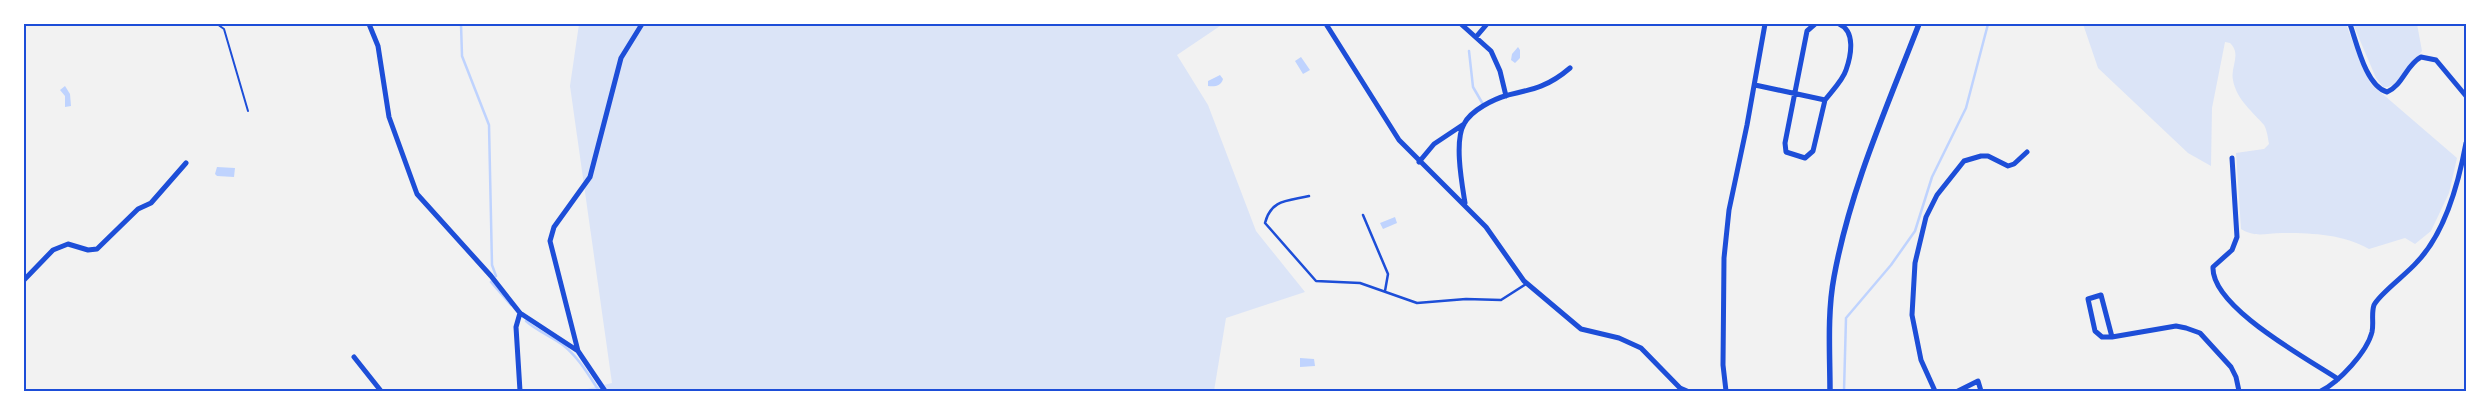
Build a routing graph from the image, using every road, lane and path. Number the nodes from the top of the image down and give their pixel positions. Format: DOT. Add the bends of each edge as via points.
graph roads {
  1 [pos="217,24"];
  2 [pos="369,24"];
  3 [pos="642,24"];
  4 [pos="1326,24"];
  5 [pos="1461,24"];
  6 [pos="1487,24"];
  7 [pos="1765,24"];
  8 [pos="1815,24"];
  9 [pos="1839,24"];
  10 [pos="1919,24"];
  11 [pos="2350,24"];
  12 [pos="1476,37"];
  13 [pos="1570,68"];
  14 [pos="1755,85"];
  15 [pos="1794,93"];
  16 [pos="1506,96"];
  17 [pos="2466,96"];
  18 [pos="1825,100"];
  19 [pos="248,111"];
  20 [pos="1464,124"];
  21 [pos="2466,143"];
  22 [pos="2027,152"];
  23 [pos="2232,158"];
  24 [pos="1419,162"];
  25 [pos="186,163"];
  26 [pos="1309,196"];
  27 [pos="1465,204"];
  28 [pos="1363,215"];
  29 [pos="24,280"];
  30 [pos="1527,284"];
  31 [pos="1385,291"];
  32 [pos="520,313"];
  33 [pos="2112,337"];
  34 [pos="578,351"];
  35 [pos="354,357"];
  36 [pos="2338,379"];
  37 [pos="381,391"];
  38 [pos="520,391"];
  39 [pos="605,391"];
  40 [pos="1687,391"];
  41 [pos="1726,391"];
  42 [pos="1830,391"];
  43 [pos="1934,391"];
  44 [pos="1958,391"];
  45 [pos="1981,391"];
  46 [pos="2238,391"];
  47 [pos="2321,391"];
  1 -- 19 [label="path" via="224,29"];
  2 -- 32 [label="street" via="378,46 389,117 417,194"];
  3 -- 34 [label="street" via="621,58 590,177 554,227 550,241"];
  4 -- 24 [label="street" via="1399,140"];
  5 -- 12 [label="street"];
  6 -- 12 [label="street"];
  7 -- 14 [label="street"];
  8 -- 15 [label="street" via="1807,31"];
  9 -- 18 [label="street" via="1845,27 1851,38 1846,72"];
  10 -- 42 [label="street" via="1872,141 1847,218 1834,279"];
  11 -- 17 [label="street" via="2371,80 2380,90 2394,90 2415,60 2421,57 2436,60"];
  12 -- 16 [label="street" via="1491,51"];
  13 -- 16 [label="street" via="1555,81"];
  14 -- 15 [label="street"];
  14 -- 41 [label="street" via="1735,178 1725,249 1723,365"];
  15 -- 18 [label="street"];
  15 -- 18 [label="street" via="1786,152 1805,158 1814,151"];
  16 -- 20 [label="street" via="1481,108"];
  20 -- 24 [label="street" via="1434,144"];
  20 -- 27 [label="street" via="1460,159"];
  21 -- 36 [label="street" via="2454,195 2431,242 2419,261 2375,304 2369,342"];
  22 -- 43 [label="street" via="2008,166 1988,156 1964,161 1937,195 1926,217 1915,263 1912,315 1921,360"];
  23 -- 36 [label="street" via="2237,237 2232,250 2213,267 2215,281 2238,310 2272,337"];
  24 -- 27 [label="street"];
  25 -- 29 [label="street" via="151,203 138,209 98,249 88,250 68,244 53,250"];
  26 -- 31 [label="lane" via="1277,203 1268,211 1265,223 1316,280 1360,283"];
  27 -- 30 [label="street" via="1486,227"];
  28 -- 31 [label="lane" via="1388,274"];
  30 -- 31 [label="lane" via="1501,300 1418,303"];
  30 -- 40 [label="street" via="1581,329 1619,338 1641,348 1680,388"];
  32 -- 34 [label="street"];
  32 -- 38 [label="street" via="516,327"];
  33 -- 33 [label="street" via="2102,337 2095,331 2088,298 2101,295"];
  33 -- 46 [label="street" via="2176,326 2200,333 2231,368"];
  34 -- 39 [label="street"];
  35 -- 37 [label="street"];
  36 -- 47 [label="street"];
  44 -- 45 [label="street" via="1978,382"];
}
